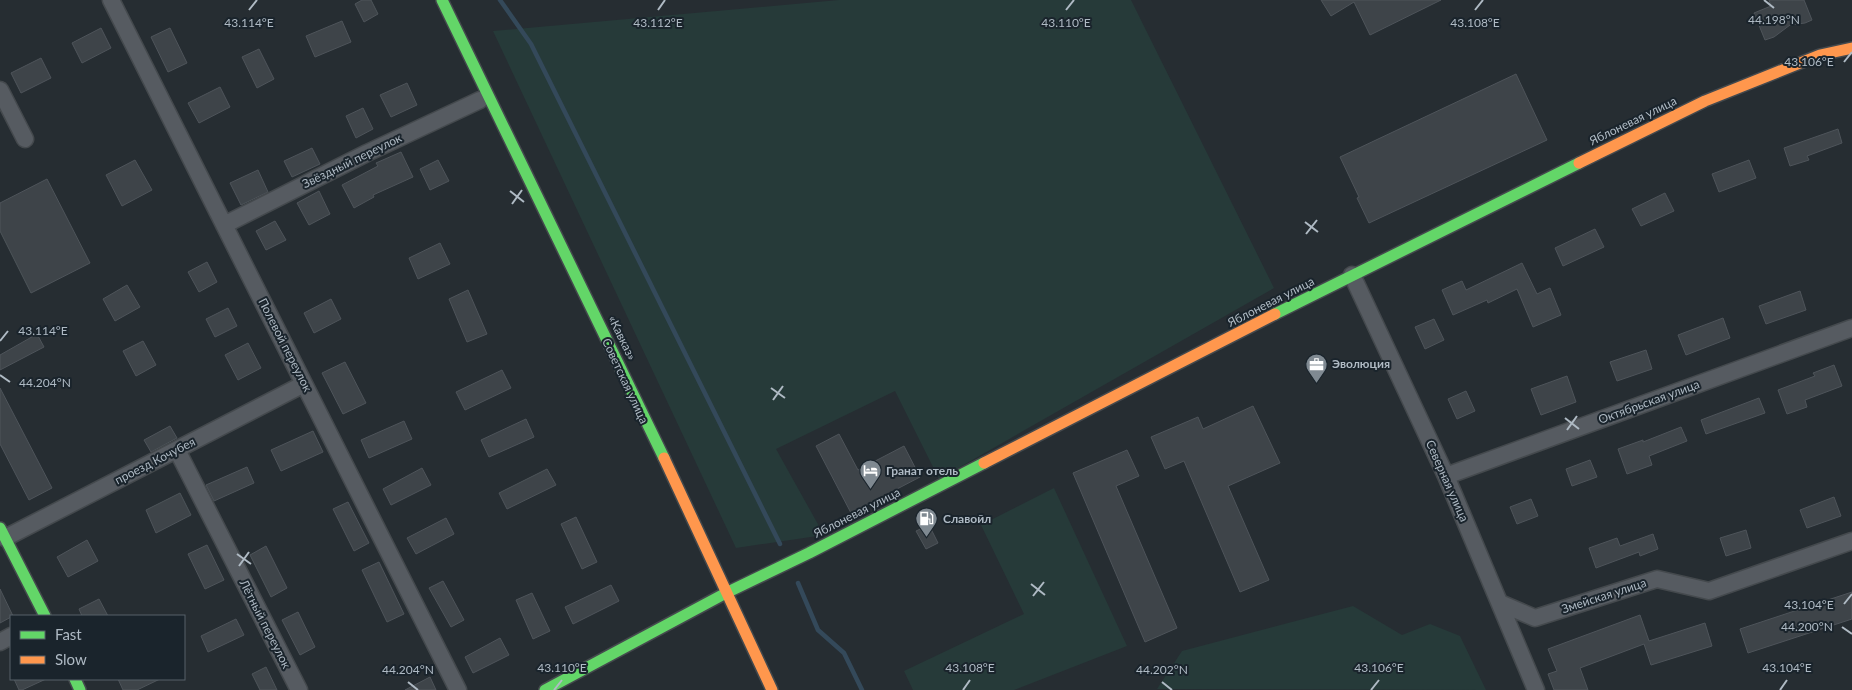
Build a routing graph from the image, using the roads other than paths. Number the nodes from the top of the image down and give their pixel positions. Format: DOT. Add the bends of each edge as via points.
graph roads {
  1 [pos="111,0"];
  2 [pos="434,0"];
  3 [pos="442,0"];
  4 [pos="1852,48"];
  5 [pos="0,90"];
  6 [pos="480,100"];
  7 [pos="25,139"];
  8 [pos="534,217"];
  9 [pos="224,225"];
  10 [pos="1352,275"];
  11 [pos="1852,328"];
  12 [pos="304,384"];
  13 [pos="177,450"];
  14 [pos="1446,476"];
  15 [pos="2,533"];
  16 [pos="1852,541"];
  17 [pos="726,593"];
  18 [pos="1500,603"];
  19 [pos="44,615"];
  20 [pos="299,690"];
  21 [pos="458,690"];
  22 [pos="545,690"];
  23 [pos="772,690"];
  24 [pos="1536,690"];
  1 -- 9 [label="street, Полевой переулок"];
  2 -- 6 [label="main road"];
  3 -- 17 [label="main road, «Кавказ»" via="644,415"];
  4 -- 10 [label="main road, Яблоневая улица" via="1820,55 1705,101"];
  5 -- 7 [label="street"];
  6 -- 8 [label="main road"];
  6 -- 9 [label="street, Звёздный переулок"];
  9 -- 12 [label="street, Полевой переулок"];
  10 -- 14 [label="street, Северная улица"];
  10 -- 17 [label="main road, Яблоневая улица"];
  11 -- 14 [label="street, Октябрьская улица"];
  12 -- 13 [label="street, проезд Кочубея"];
  12 -- 21 [label="street, Полевой переулок"];
  13 -- 15 [label="street, проезд Кочубея"];
  13 -- 20 [label="street, Лётный переулок"];
  14 -- 18 [label="street, Северная улица"];
  15 -- 19 [label="main road"];
  16 -- 18 [label="street, Змейская улица" via="1709,592 1658,579 1535,618"];
  17 -- 22 [label="main road, Яблоневая улица"];
  17 -- 23 [label="main road, «Кавказ»"];
  18 -- 24 [label="street, Северная улица"];
}
